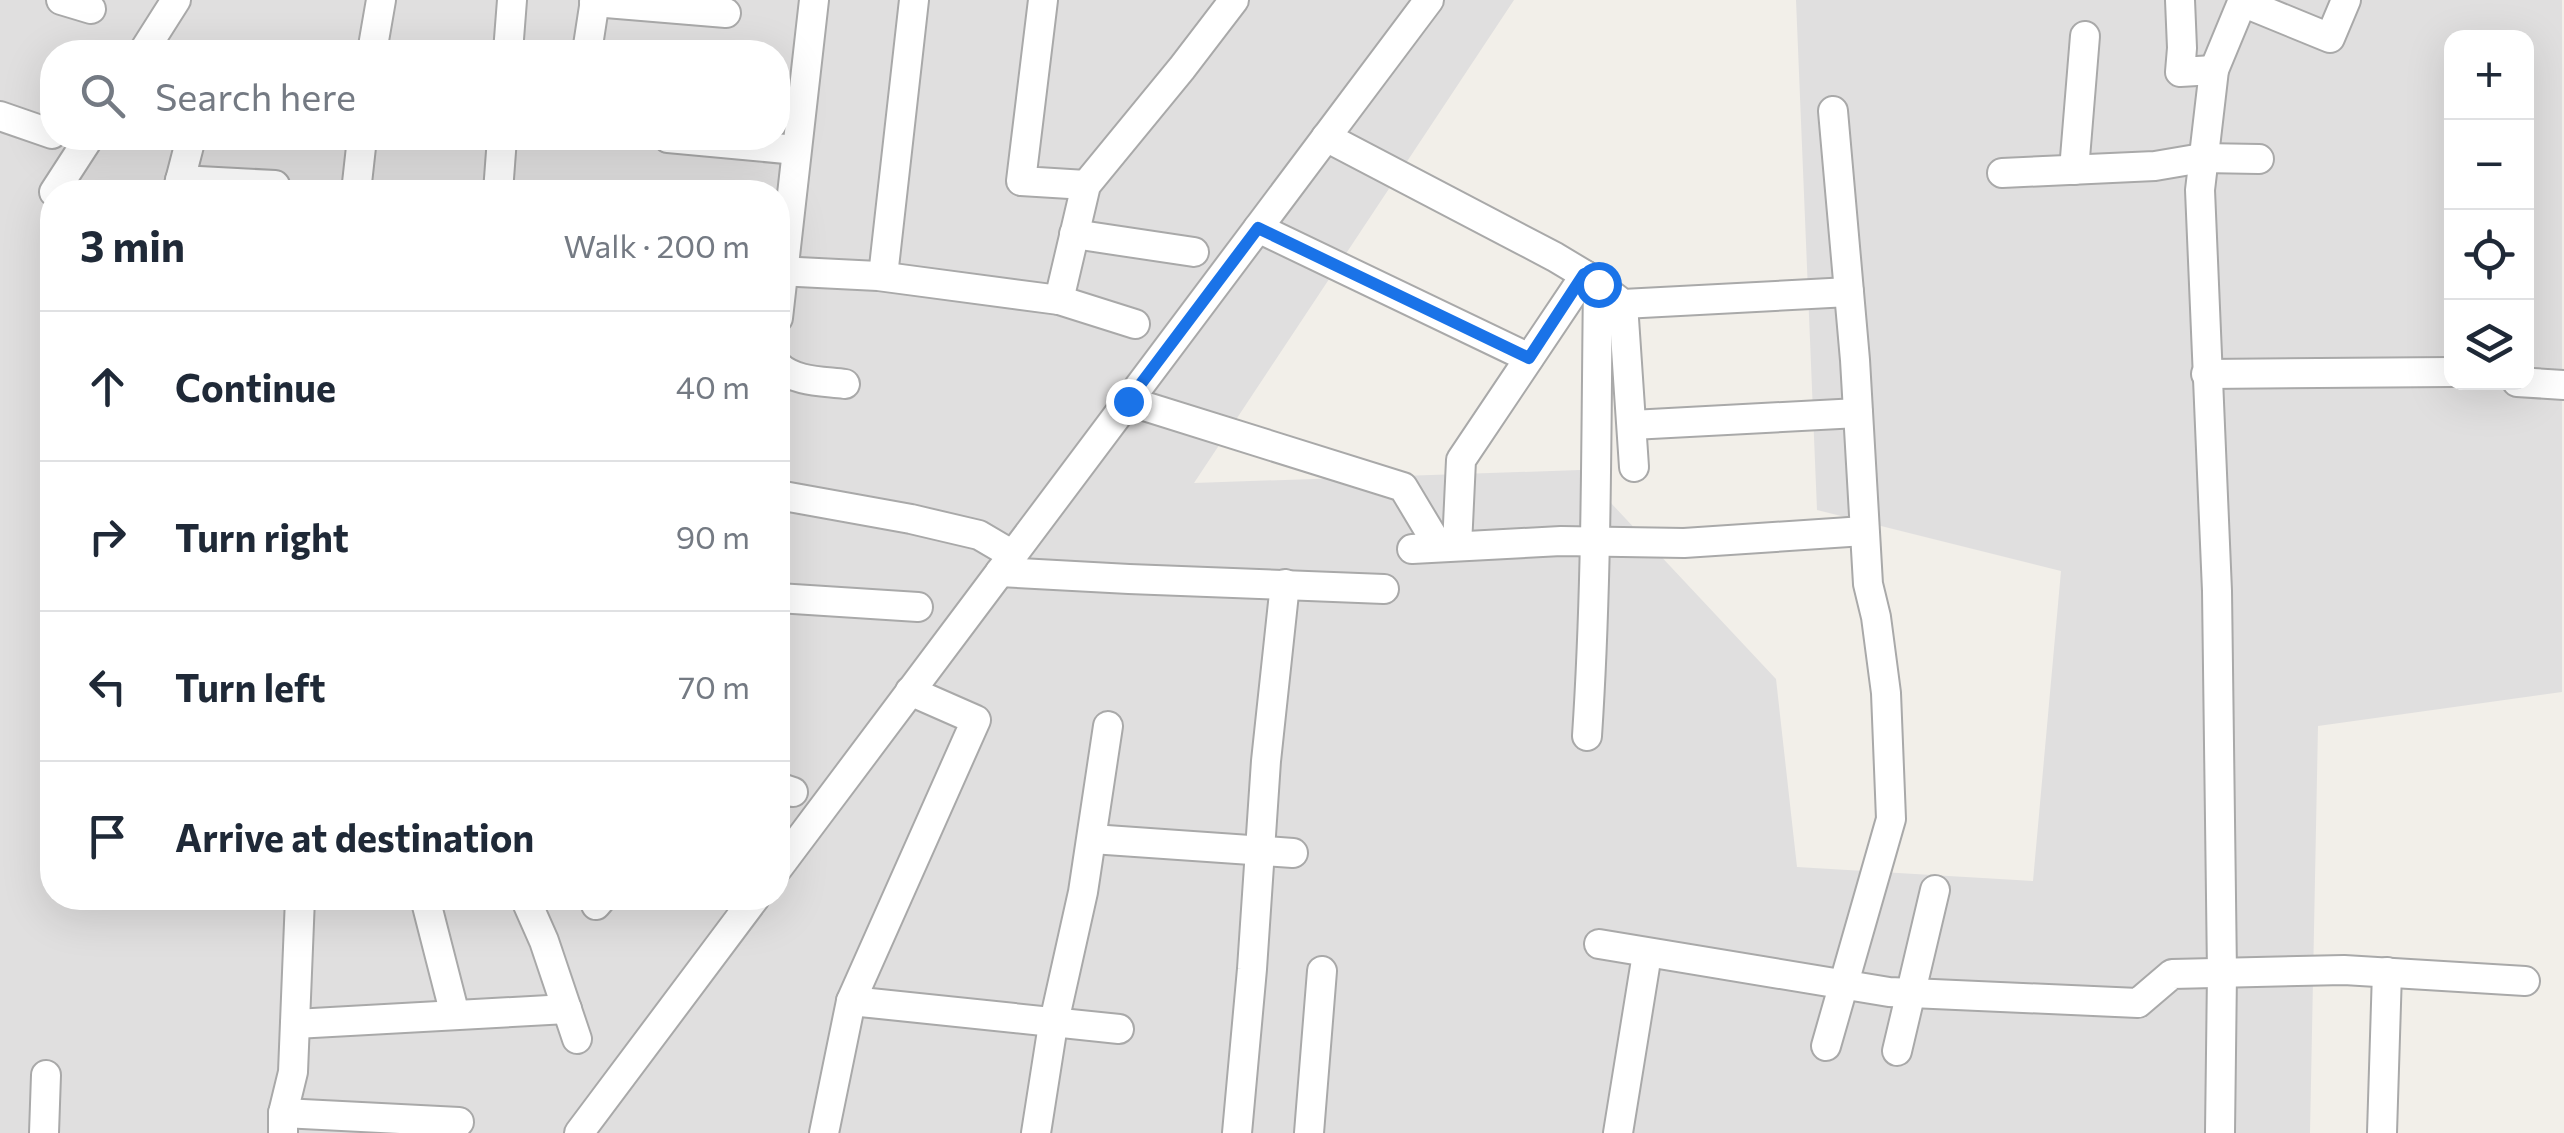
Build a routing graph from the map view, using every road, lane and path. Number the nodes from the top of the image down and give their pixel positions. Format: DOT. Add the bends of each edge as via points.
graph roads {
  1 [pos="61,0"];
  2 [pos="176,0"];
  3 [pos="381,0"];
  4 [pos="512,0"];
  5 [pos="814,0"];
  6 [pos="914,0"];
  7 [pos="1044,0"];
  8 [pos="1234,0"];
  9 [pos="1429,0"];
  10 [pos="2180,0"];
  11 [pos="2346,0"];
  12 [pos="595,1"];
  13 [pos="2243,1"];
  14 [pos="91,10"];
  15 [pos="726,13"];
  16 [pos="2085,36"];
  17 [pos="151,40"];
  18 [pos="374,40"];
  19 [pos="509,40"];
  20 [pos="589,40"];
  21 [pos="2214,70"];
  22 [pos="1833,111"];
  23 [pos="0,116"];
  24 [pos="40,130"];
  25 [pos="1326,137"];
  26 [pos="790,149"];
  27 [pos="72,150"];
  28 [pos="187,150"];
  29 [pos="361,150"];
  30 [pos="501,150"];
  31 [pos="796,150"];
  32 [pos="2202,158"];
  33 [pos="2260,159"];
  34 [pos="2074,170"];
  35 [pos="2002,172"];
  36 [pos="58,180"];
  37 [pos="180,180"];
  38 [pos="357,180"];
  39 [pos="499,180"];
  40 [pos="1086,184"];
  41 [pos="790,195"];
  42 [pos="1258,228"];
  43 [pos="1074,234"];
  44 [pos="1194,252"];
  45 [pos="790,271"];
  46 [pos="883,276"];
  47 [pos="1591,280"];
  48 [pos="1849,292"];
  49 [pos="1059,300"];
  50 [pos="1624,304"];
  51 [pos="1136,324"];
  52 [pos="1529,358"];
  53 [pos="2444,372"];
  54 [pos="2206,374"];
  55 [pos="790,375"];
  56 [pos="2534,383"];
  57 [pos="845,384"];
  58 [pos="2564,385"];
  59 [pos="1128,401"];
  60 [pos="1858,414"];
  61 [pos="1632,425"];
  62 [pos="1634,468"];
  63 [pos="790,497"];
  64 [pos="1864,531"];
  65 [pos="1595,541"];
  66 [pos="1436,548"];
  67 [pos="1006,563"];
  68 [pos="1284,584"];
  69 [pos="1384,588"];
  70 [pos="790,599"];
  71 [pos="918,607"];
  72 [pos="910,691"];
  73 [pos="1108,726"];
  74 [pos="1587,736"];
  75 [pos="1092,839"];
  76 [pos="790,852"];
  77 [pos="1260,852"];
  78 [pos="1293,853"];
  79 [pos="1934,890"];
  80 [pos="300,910"];
  81 [pos="429,910"];
  82 [pos="531,910"];
  83 [pos="746,910"];
  84 [pos="1599,944"];
  85 [pos="1647,954"];
  86 [pos="1322,971"];
  87 [pos="2387,972"];
  88 [pos="2222,973"];
  89 [pos="2525,980"];
  90 [pos="1844,985"];
  91 [pos="1910,993"];
  92 [pos="851,1001"];
  93 [pos="567,1008"];
  94 [pos="455,1015"];
  95 [pos="1055,1022"];
  96 [pos="295,1024"];
  97 [pos="1119,1028"];
  98 [pos="578,1039"];
  99 [pos="1826,1046"];
  100 [pos="1896,1051"];
  101 [pos="46,1075"];
  102 [pos="459,1122"];
  103 [pos="283,1123"];
  104 [pos="44,1133"];
  105 [pos="579,1133"];
  106 [pos="824,1133"];
  107 [pos="1036,1133"];
  108 [pos="1236,1133"];
  109 [pos="1309,1133"];
  110 [pos="1618,1133"];
  111 [pos="2220,1133"];
  112 [pos="2382,1133"];
  1 -- 14 [label="street"];
  2 -- 17 [label="street"];
  3 -- 18 [label="street"];
  4 -- 19 [label="street"];
  5 -- 31 [label="street"];
  6 -- 46 [label="street"];
  7 -- 40 [label="street" via="1021,181"];
  8 -- 40 [label="street"];
  9 -- 25 [label="street"];
  10 -- 21 [label="street" via="2180,72"];
  11 -- 13 [label="street" via="2330,38"];
  12 -- 15 [label="street"];
  12 -- 20 [label="street"];
  13 -- 21 [label="street"];
  16 -- 34 [label="street"];
  21 -- 32 [label="street"];
  22 -- 48 [label="street"];
  23 -- 24 [label="street"];
  25 -- 42 [label="street"];
  25 -- 47 [label="street"];
  26 -- 31 [label="street"];
  27 -- 36 [label="street"];
  28 -- 37 [label="street"];
  29 -- 38 [label="street"];
  30 -- 39 [label="street"];
  31 -- 41 [label="street"];
  32 -- 33 [label="street"];
  32 -- 34 [label="street"];
  32 -- 54 [label="street"];
  34 -- 35 [label="street"];
  40 -- 43 [label="street"];
  42 -- 52 [label="street"];
  42 -- 59 [label="street"];
  43 -- 44 [label="street"];
  43 -- 49 [label="street"];
  45 -- 46 [label="street"];
  46 -- 49 [label="street"];
  47 -- 50 [label="street"];
  47 -- 52 [label="street"];
  47 -- 65 [label="street"];
  48 -- 50 [label="street"];
  48 -- 60 [label="street"];
  49 -- 51 [label="street"];
  50 -- 61 [label="street"];
  52 -- 66 [label="street" via="1461,460"];
  53 -- 54 [label="street"];
  54 -- 88 [label="street"];
  55 -- 57 [label="street"];
  56 -- 58 [label="street"];
  59 -- 66 [label="street" via="1403,487"];
  59 -- 67 [label="street"];
  60 -- 61 [label="street"];
  60 -- 64 [label="street"];
  61 -- 62 [label="street"];
  63 -- 67 [label="street" via="978,534"];
  64 -- 65 [label="street" via="1684,543"];
  64 -- 90 [label="street" via="1886,693 1891,819"];
  65 -- 66 [label="street"];
  65 -- 74 [label="street"];
  67 -- 68 [label="street" via="1129,580"];
  67 -- 72 [label="street"];
  68 -- 69 [label="street"];
  68 -- 77 [label="street"];
  70 -- 71 [label="street"];
  72 -- 76 [label="street"];
  72 -- 92 [label="street" via="976,720"];
  73 -- 75 [label="street"];
  75 -- 77 [label="street"];
  75 -- 95 [label="street"];
  77 -- 78 [label="street"];
  77 -- 108 [label="street"];
  79 -- 91 [label="street"];
  80 -- 96 [label="street"];
  81 -- 94 [label="street"];
  82 -- 93 [label="street"];
  83 -- 105 [label="street"];
  84 -- 85 [label="street"];
  85 -- 90 [label="street"];
  85 -- 110 [label="street"];
  86 -- 109 [label="street"];
  87 -- 88 [label="street"];
  87 -- 89 [label="street"];
  87 -- 112 [label="street"];
  88 -- 91 [label="street" via="2172,974 2138,1003"];
  88 -- 111 [label="street"];
  90 -- 91 [label="street"];
  90 -- 99 [label="street"];
  91 -- 100 [label="street"];
  92 -- 95 [label="street"];
  92 -- 106 [label="street"];
  93 -- 94 [label="street"];
  93 -- 98 [label="street"];
  94 -- 96 [label="street"];
  95 -- 97 [label="street"];
  95 -- 107 [label="street"];
  96 -- 103 [label="street"];
  101 -- 104 [label="street"];
  102 -- 103 [label="street"];
}
